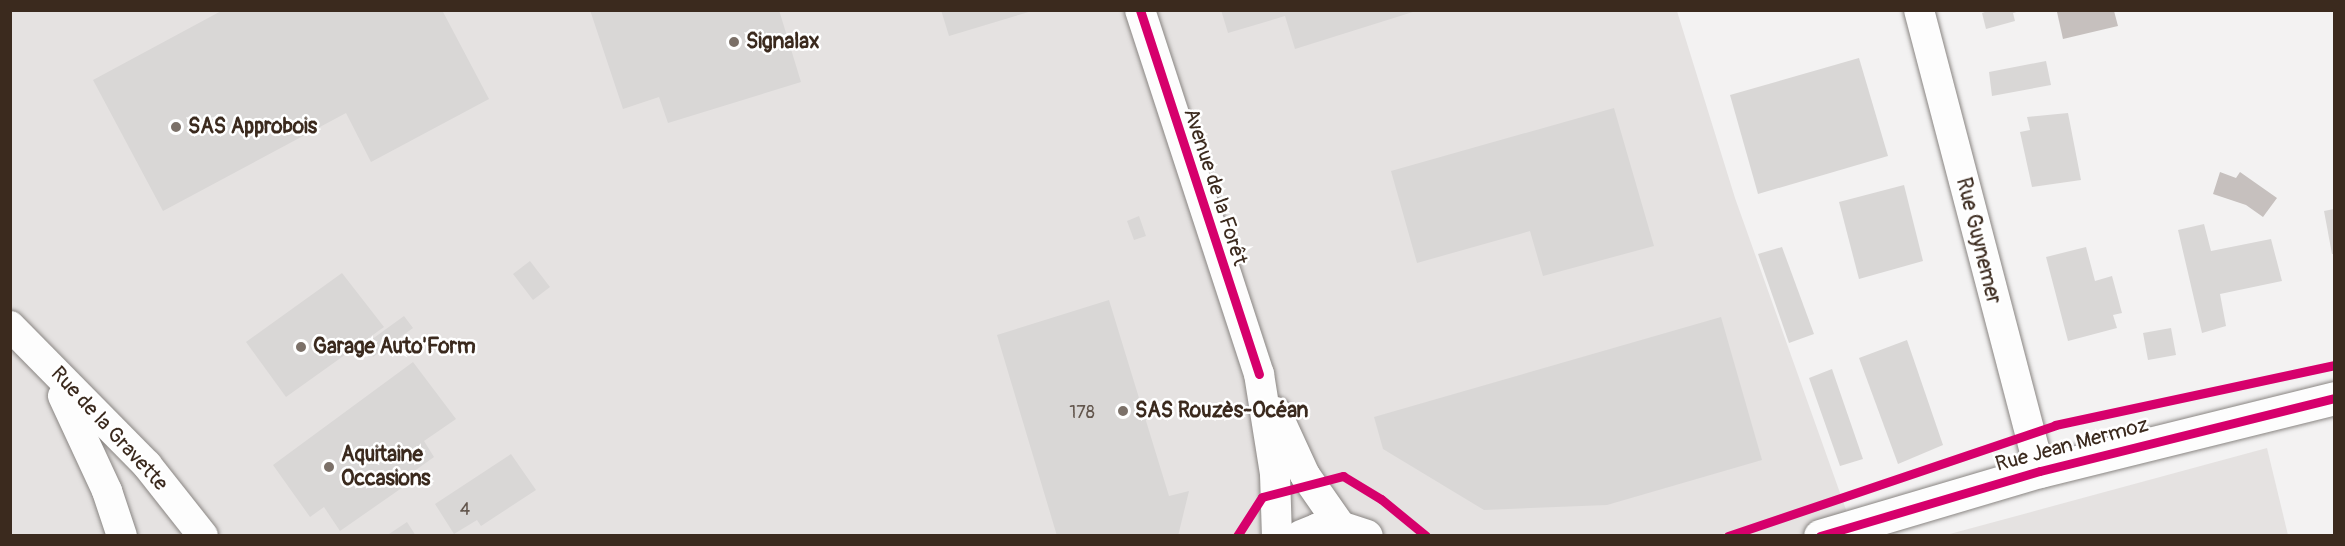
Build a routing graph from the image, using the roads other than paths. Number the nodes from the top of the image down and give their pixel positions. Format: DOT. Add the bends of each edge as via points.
graph roads {
  1 [pos="1140,10"];
  2 [pos="1919,10"];
  3 [pos="10,326"];
  4 [pos="41,357"];
  5 [pos="1258,374"];
  6 [pos="2334,398"];
  7 [pos="147,465"];
  8 [pos="2040,471"];
  9 [pos="107,491"];
  10 [pos="1354,532"];
  11 [pos="122,536"];
  12 [pos="203,536"];
  13 [pos="1277,536"];
  14 [pos="1301,536"];
  15 [pos="1820,536"];
  1 -- 5 [label="street, Avenue de la Forêt"];
  2 -- 8 [label="street, Rue Guynemer"];
  3 -- 4 [label="street, Rue de la Gravette"];
  4 -- 7 [label="street, Rue de la Gravette"];
  4 -- 9 [label="street" via="77,423"];
  5 -- 10 [label="street, Avenue de la Forêt" via="1305,475"];
  5 -- 13 [label="street, Avenue de la Forêt" via="1274,464"];
  6 -- 8 [label="street, Rue Jean Mermoz"];
  7 -- 9 [label="street"];
  7 -- 12 [label="street, Rue de la Gravette"];
  8 -- 15 [label="street, Rue Jean Mermoz"];
  9 -- 11 [label="street"];
  10 -- 14 [label="street" via="1318,529"];
}
